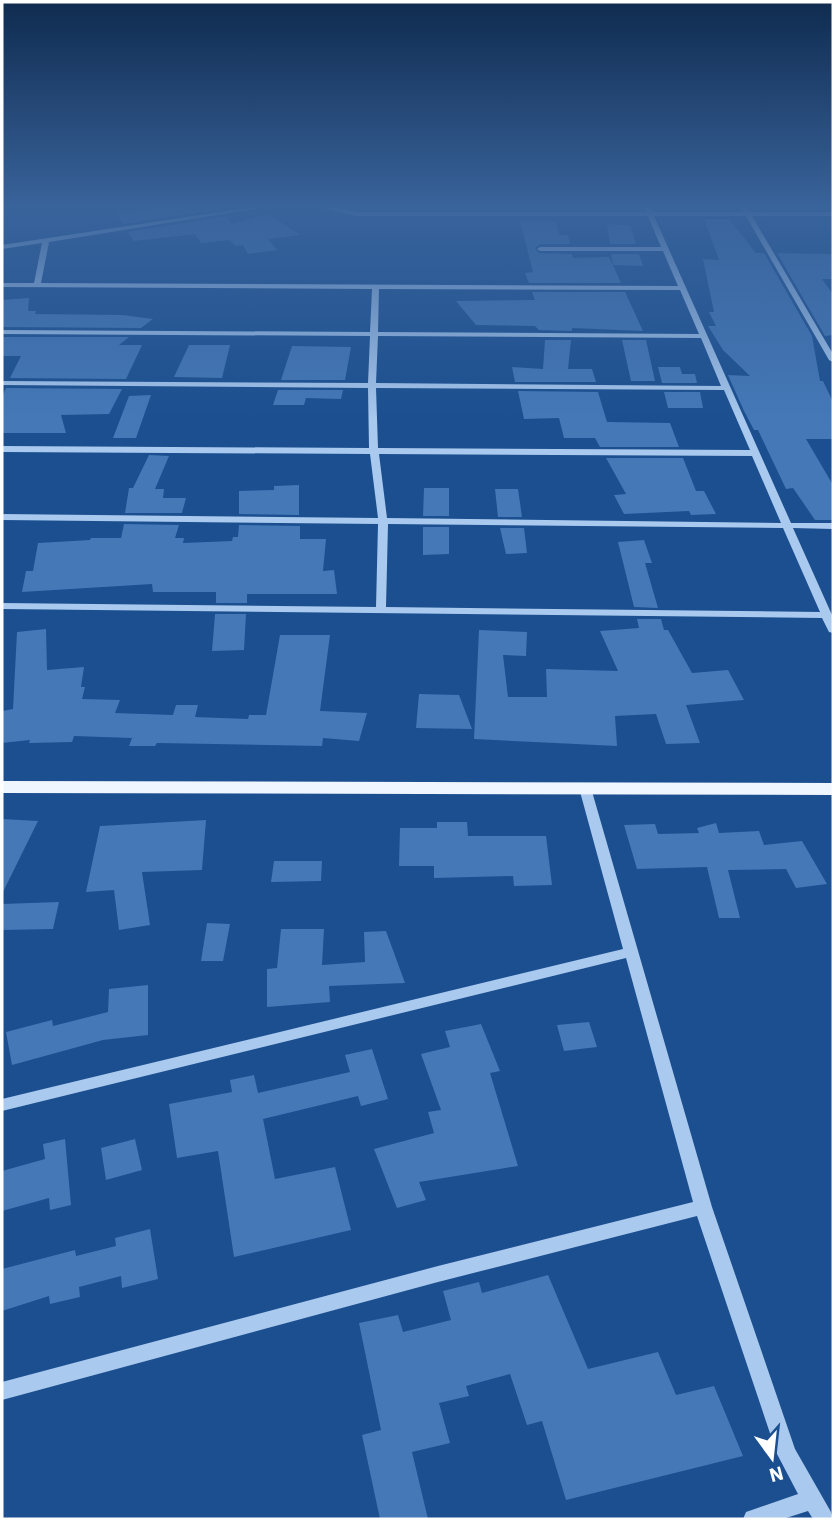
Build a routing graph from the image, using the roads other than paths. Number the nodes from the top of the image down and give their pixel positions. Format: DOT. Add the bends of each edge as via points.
graph roads {
  1 [pos="38,278"];
  2 [pos="678,278"];
  3 [pos="785,278"];
  4 [pos="2,285"];
  5 [pos="37,285"];
  6 [pos="376,287"];
  7 [pos="682,288"];
  8 [pos="2,332"];
  9 [pos="374,334"];
  10 [pos="703,336"];
  11 [pos="833,360"];
  12 [pos="2,383"];
  13 [pos="372,385"];
  14 [pos="726,388"];
  15 [pos="2,449"];
  16 [pos="374,451"];
  17 [pos="755,453"];
  18 [pos="2,517"];
  19 [pos="383,521"];
  20 [pos="787,525"];
  21 [pos="833,526"];
  22 [pos="2,606"];
  23 [pos="381,610"];
  24 [pos="828,610"];
  25 [pos="833,630"];
  26 [pos="2,787"];
  27 [pos="585,788"];
  28 [pos="833,789"];
  29 [pos="631,952"];
  30 [pos="2,1105"];
  31 [pos="703,1208"];
  32 [pos="2,1391"];
  33 [pos="813,1499"];
  34 [pos="753,1519"];
  35 [pos="824,1519"];
  1 -- 5 [label="street"];
  2 -- 7 [label="street"];
  3 -- 11 [label="street"];
  4 -- 5 [label="street"];
  5 -- 6 [label="street"];
  6 -- 7 [label="street"];
  6 -- 9 [label="street"];
  7 -- 10 [label="street"];
  8 -- 9 [label="street"];
  9 -- 10 [label="street"];
  9 -- 13 [label="street"];
  10 -- 14 [label="street"];
  12 -- 13 [label="street"];
  13 -- 14 [label="street"];
  13 -- 16 [label="street"];
  14 -- 17 [label="street"];
  15 -- 16 [label="street"];
  16 -- 17 [label="street"];
  16 -- 19 [label="street"];
  17 -- 20 [label="street"];
  18 -- 19 [label="street"];
  19 -- 20 [label="street"];
  19 -- 23 [label="street"];
  20 -- 21 [label="street"];
  20 -- 24 [label="street"];
  22 -- 23 [label="street"];
  23 -- 24 [label="street"];
  24 -- 25 [label="street"];
  26 -- 27 [label="main road"];
  27 -- 28 [label="main road"];
  27 -- 29 [label="street"];
  29 -- 30 [label="street"];
  29 -- 31 [label="street"];
  31 -- 32 [label="street"];
  31 -- 33 [label="street" via="787,1454"];
  33 -- 34 [label="street"];
  33 -- 35 [label="street"];
}
